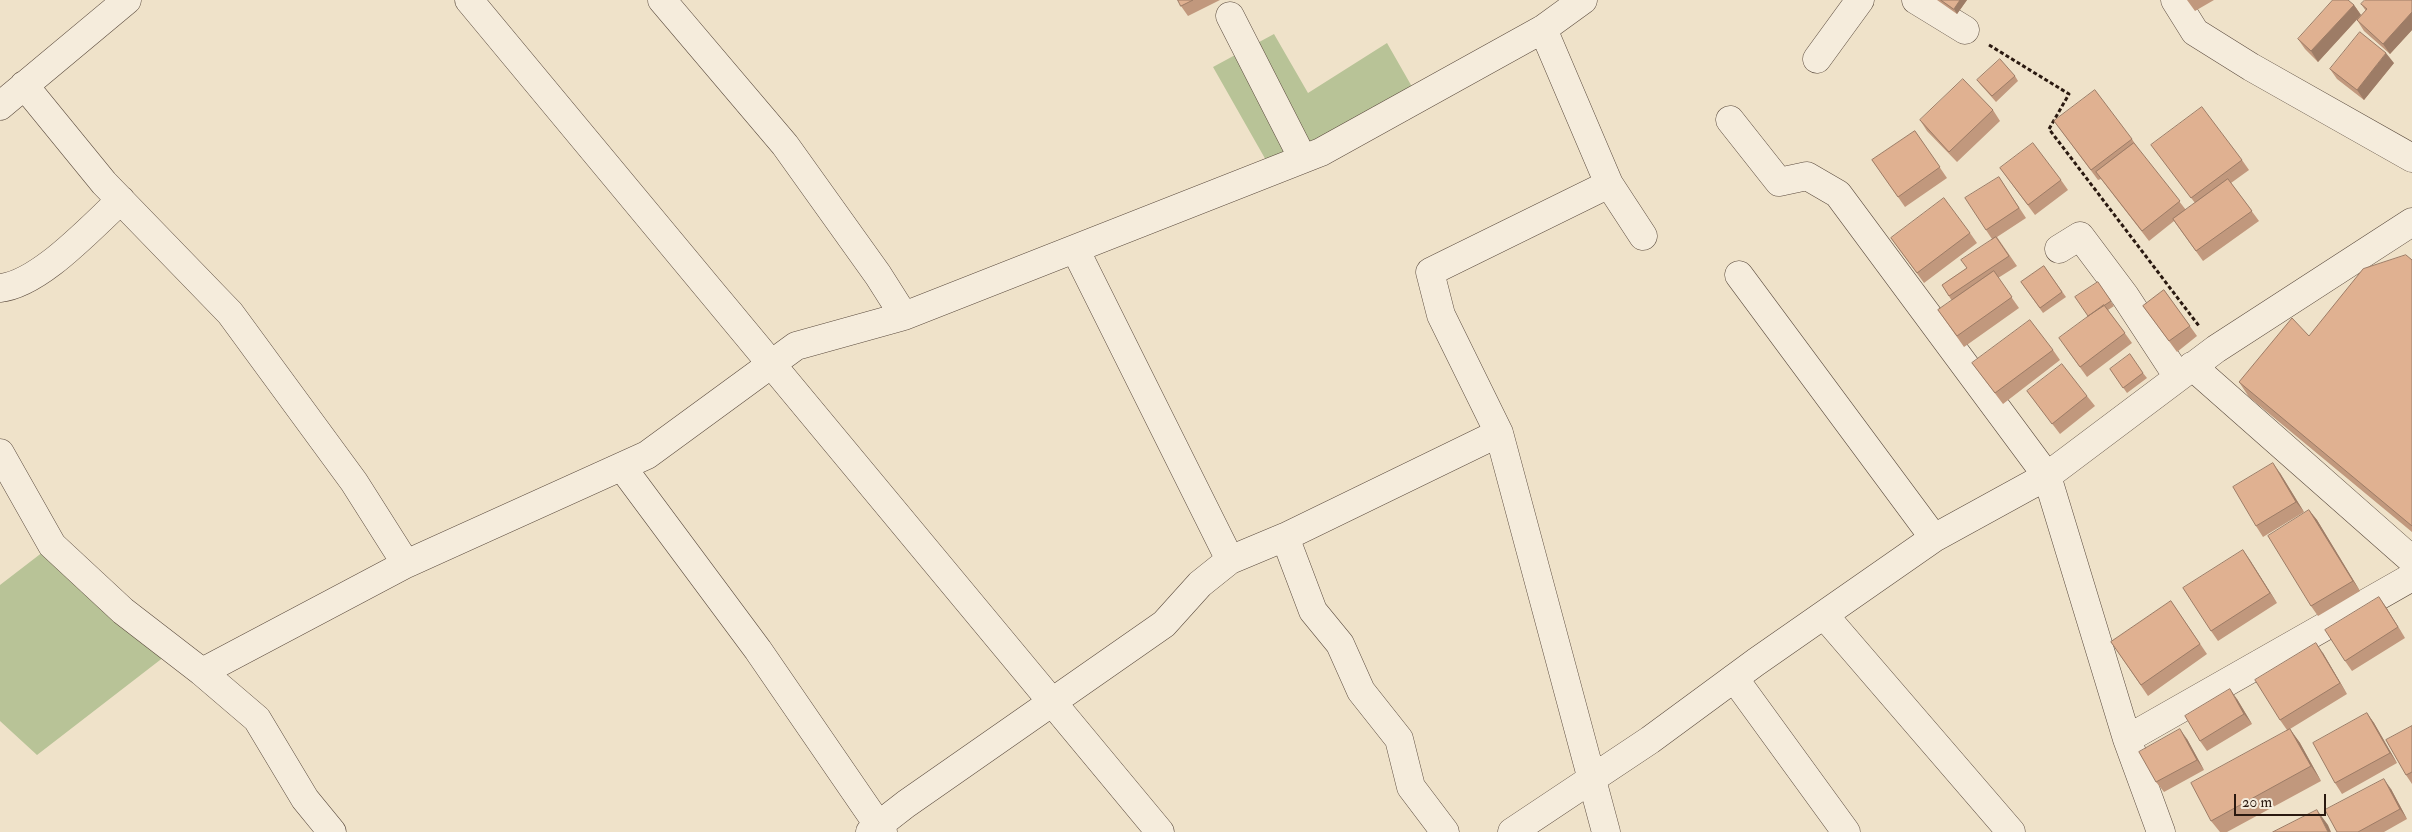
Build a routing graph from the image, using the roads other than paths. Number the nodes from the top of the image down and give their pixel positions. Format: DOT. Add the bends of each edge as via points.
graph roads {
  1 [pos="127,0"];
  2 [pos="469,0"];
  3 [pos="662,0"];
  4 [pos="1583,0"];
  5 [pos="1860,0"];
  6 [pos="1916,0"];
  7 [pos="2175,0"];
  8 [pos="1230,16"];
  9 [pos="1543,29"];
  10 [pos="1965,30"];
  11 [pos="1817,59"];
  12 [pos="24,85"];
  13 [pos="0,106"];
  14 [pos="1730,120"];
  15 [pos="2409,152"];
  16 [pos="1303,159"];
  17 [pos="1609,184"];
  18 [pos="121,200"];
  19 [pos="2412,222"];
  20 [pos="1643,236"];
  21 [pos="1076,249"];
  22 [pos="2059,249"];
  23 [pos="1739,275"];
  24 [pos="0,288"];
  25 [pos="904,316"];
  26 [pos="773,364"];
  27 [pos="2185,372"];
  28 [pos="1499,433"];
  29 [pos="0,453"];
  30 [pos="622,467"];
  31 [pos="2047,476"];
  32 [pos="1285,537"];
  33 [pos="1934,538"];
  34 [pos="1230,560"];
  35 [pos="2412,560"];
  36 [pos="406,564"];
  37 [pos="2412,577"];
  38 [pos="1824,615"];
  39 [pos="202,672"];
  40 [pos="1734,678"];
  41 [pos="1052,703"];
  42 [pos="2127,739"];
  43 [pos="1592,779"];
  44 [pos="877,830"];
  45 [pos="332,832"];
  46 [pos="1160,832"];
  47 [pos="1445,832"];
  48 [pos="1512,832"];
  49 [pos="1606,832"];
  50 [pos="1846,832"];
  51 [pos="2010,832"];
  52 [pos="2161,832"];
  1 -- 12 [label="street"];
  2 -- 26 [label="street"];
  3 -- 25 [label="street" via="785,145"];
  4 -- 9 [label="street"];
  5 -- 11 [label="street"];
  6 -- 10 [label="street"];
  7 -- 15 [label="street" via="2195,32 2252,67"];
  8 -- 16 [label="street"];
  9 -- 16 [label="street"];
  9 -- 17 [label="street"];
  12 -- 13 [label="street"];
  12 -- 18 [label="street"];
  14 -- 31 [label="street" via="1779,182 1807,176 1838,194"];
  16 -- 21 [label="street"];
  17 -- 20 [label="street"];
  17 -- 28 [label="street" via="1430,272 1441,315"];
  18 -- 24 [label="street" via="44,269 12,287"];
  18 -- 36 [label="street" via="230,312 354,482"];
  19 -- 27 [label="street"];
  21 -- 25 [label="street"];
  21 -- 34 [label="street"];
  22 -- 27 [label="street" via="2080,236"];
  23 -- 33 [label="street"];
  25 -- 26 [label="street" via="796,346"];
  26 -- 30 [label="street" via="647,455"];
  26 -- 41 [label="street"];
  27 -- 31 [label="street"];
  27 -- 35 [label="street"];
  28 -- 32 [label="street"];
  28 -- 43 [label="street"];
  29 -- 39 [label="street" via="52,544 123,611"];
  30 -- 36 [label="street"];
  30 -- 44 [label="street" via="758,650"];
  31 -- 33 [label="street"];
  31 -- 42 [label="street"];
  32 -- 34 [label="street"];
  32 -- 47 [label="street" via="1313,611 1340,644 1361,691 1399,739 1411,787"];
  33 -- 38 [label="street"];
  34 -- 41 [label="street" via="1200,584 1164,624"];
  36 -- 39 [label="street"];
  37 -- 42 [label="street"];
  38 -- 40 [label="street"];
  38 -- 51 [label="street"];
  39 -- 45 [label="street" via="257,719 305,799"];
  40 -- 43 [label="street"];
  40 -- 50 [label="street"];
  41 -- 44 [label="street" via="906,804"];
  41 -- 46 [label="street"];
  42 -- 52 [label="street"];
  43 -- 48 [label="street"];
  43 -- 49 [label="street"];
}
